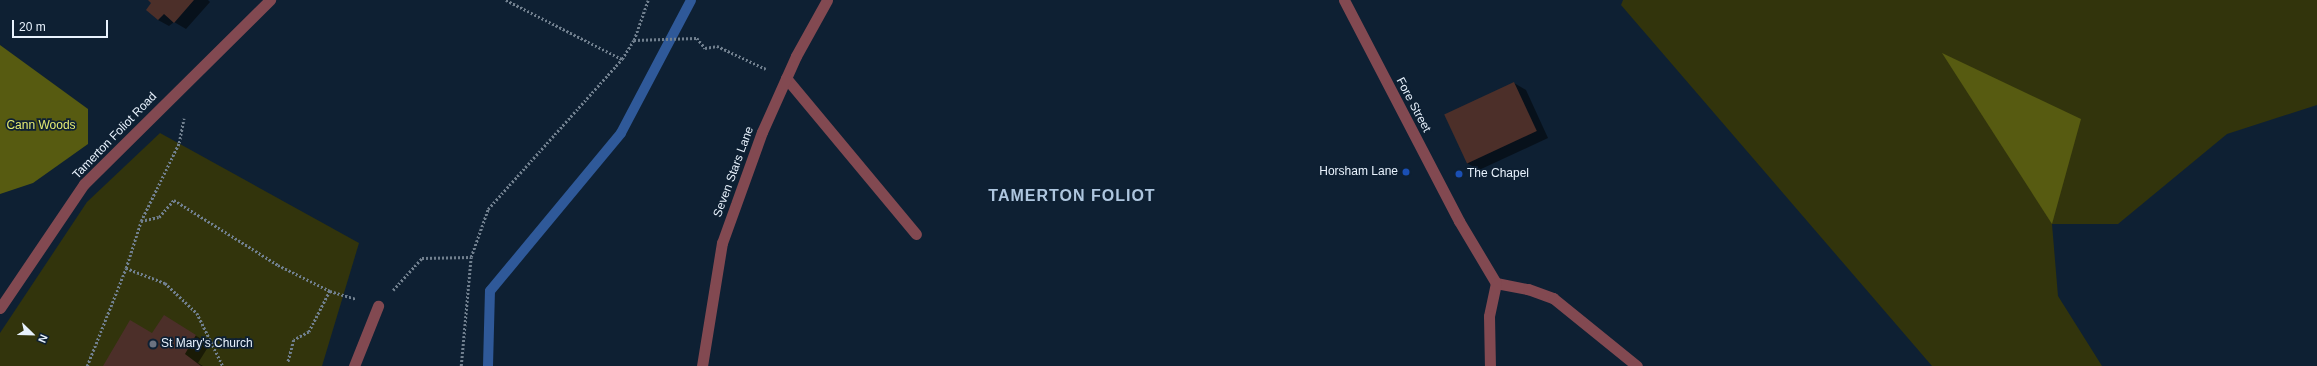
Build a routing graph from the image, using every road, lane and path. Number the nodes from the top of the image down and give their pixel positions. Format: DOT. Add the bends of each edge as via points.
graph roads {
  1 [pos="270,0"];
  2 [pos="506,0"];
  3 [pos="648,0"];
  4 [pos="827,0"];
  5 [pos="1344,0"];
  6 [pos="634,40"];
  7 [pos="622,59"];
  8 [pos="786,78"];
  9 [pos="178,143"];
  10 [pos="141,221"];
  11 [pos="916,234"];
  12 [pos="470,257"];
  13 [pos="126,268"];
  14 [pos="402,280"];
  15 [pos="1496,284"];
  16 [pos="330,291"];
  17 [pos="378,306"];
  18 [pos="0,308"];
  19 [pos="288,362"];
  20 [pos="87,366"];
  21 [pos="223,366"];
  22 [pos="354,366"];
  23 [pos="461,366"];
  24 [pos="702,366"];
  25 [pos="1490,366"];
  26 [pos="1637,366"];
  1 -- 18 [label="street, Tamerton Foliot Road" via="84,184"];
  2 -- 7 [label="path"];
  3 -- 6 [label="path"];
  4 -- 8 [label="street, Seven Stars Lane"];
  5 -- 15 [label="street, Fore Street" via="1459,221"];
  6 -- 7 [label="path"];
  6 -- 8 [label="path" via="697,38 705,48 717,46"];
  7 -- 12 [label="path" via="488,209"];
  8 -- 11 [label="street"];
  8 -- 24 [label="street, Seven Stars Lane" via="762,132 722,243"];
  9 -- 10 [label="path"];
  10 -- 13 [label="path"];
  10 -- 16 [label="path" via="158,217 174,200 278,264"];
  12 -- 14 [label="path" via="422,258"];
  12 -- 23 [label="path"];
  13 -- 20 [label="path"];
  13 -- 21 [label="path" via="165,283 197,314"];
  15 -- 25 [label="street" via="1489,316"];
  15 -- 26 [label="street" via="1528,289 1554,298"];
  16 -- 17 [label="path"];
  16 -- 19 [label="path" via="309,332 294,340"];
  17 -- 22 [label="street"];
}
